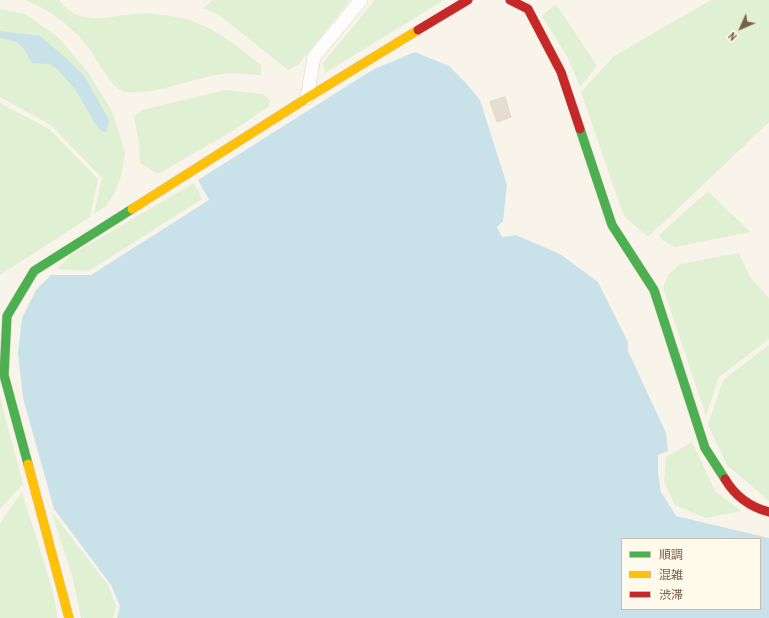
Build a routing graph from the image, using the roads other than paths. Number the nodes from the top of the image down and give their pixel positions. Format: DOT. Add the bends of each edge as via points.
graph roads {
  1 [pos="361,0"];
  2 [pos="468,0"];
  3 [pos="510,0"];
  4 [pos="307,98"];
  5 [pos="769,512"];
  6 [pos="69,618"];
  1 -- 4 [label="street" via="314,57"];
  2 -- 4 [label="street"];
  3 -- 5 [label="street" via="528,9 561,72 612,225 654,290 705,448 731,489 755,508"];
  4 -- 6 [label="street" via="34,271 7,316 4,375"];
}
